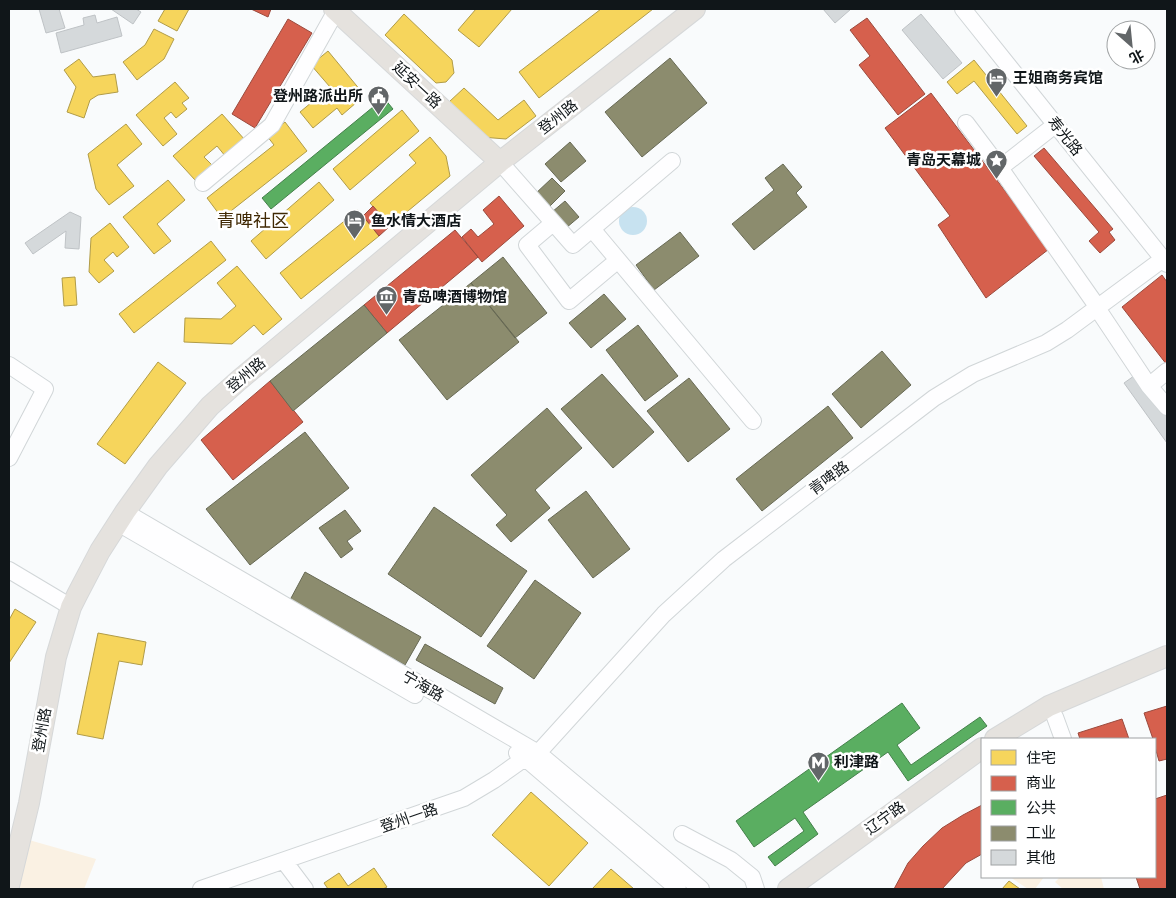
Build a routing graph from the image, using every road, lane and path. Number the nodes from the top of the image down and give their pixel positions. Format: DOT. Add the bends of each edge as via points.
graph roads {
  1 [pos="336,9"];
  2 [pos="963,9"];
  3 [pos="692,10"];
  4 [pos="966,123"];
  5 [pos="1056,125"];
  6 [pos="672,161"];
  7 [pos="500,162"];
  8 [pos="1000,168"];
  9 [pos="203,183"];
  10 [pos="553,223"];
  11 [pos="592,229"];
  12 [pos="618,260"];
  13 [pos="1165,261"];
  14 [pos="9,365"];
  15 [pos="1167,371"];
  16 [pos="1149,386"];
  17 [pos="1167,407"];
  18 [pos="753,421"];
  19 [pos="9,458"];
  20 [pos="122,518"];
  21 [pos="9,570"];
  22 [pos="71,607"];
  23 [pos="1167,656"];
  24 [pos="1167,670"];
  25 [pos="1054,717"];
  26 [pos="997,738"];
  27 [pos="1019,738"];
  28 [pos="1063,738"];
  29 [pos="981,749"];
  30 [pos="531,755"];
  31 [pos="981,763"];
  32 [pos="28,803"];
  33 [pos="9,834"];
  34 [pos="682,834"];
  35 [pos="284,862"];
  36 [pos="9,886"];
  37 [pos="201,889"];
  38 [pos="305,889"];
  39 [pos="678,889"];
  40 [pos="701,889"];
  41 [pos="756,889"];
  42 [pos="788,889"];
  43 [pos="808,889"];
  1 -- 7 [label="main road, 延安一路"];
  1 -- 9 [label="street" via="272,126"];
  2 -- 5 [label="street, 寿光路"];
  3 -- 7 [label="main road, 登州路"];
  4 -- 8 [label="street"];
  5 -- 8 [label="street"];
  5 -- 13 [label="street, 寿光路"];
  6 -- 11 [label="street"];
  7 -- 10 [label="street"];
  7 -- 20 [label="main road, 登州路" via="210,406 158,466"];
  8 -- 16 [label="street"];
  10 -- 11 [label="street" via="573,245"];
  10 -- 12 [label="street" via="527,245 569,301"];
  11 -- 12 [label="street"];
  12 -- 18 [label="street"];
  13 -- 30 [label="street, 青啤路" via="1046,343 973,374 934,398 724,559 664,614"];
  14 -- 19 [label="street" via="45,389"];
  15 -- 16 [label="street"];
  16 -- 17 [label="street"];
  20 -- 22 [label="main road, 登州路" via="100,551"];
  20 -- 30 [label="street, 宁海路"];
  21 -- 22 [label="street"];
  22 -- 32 [label="main road, 登州路" via="52,676"];
  23 -- 26 [label="main road" via="1049,706"];
  24 -- 25 [label="main road"];
  25 -- 27 [label="main road"];
  25 -- 28 [label="street"];
  29 -- 42 [label="main road, 辽宁路"];
  30 -- 35 [label="street, 登州一路" via="464,798"];
  30 -- 39 [label="street, 宁海路"];
  30 -- 40 [label="street, 宁海路"];
  31 -- 43 [label="main road, 辽宁路"];
  32 -- 33 [label="main road"];
  32 -- 36 [label="main road, 登州路"];
  34 -- 41 [label="street" via="731,860 752,877"];
  35 -- 37 [label="street"];
  35 -- 38 [label="street"];
}
